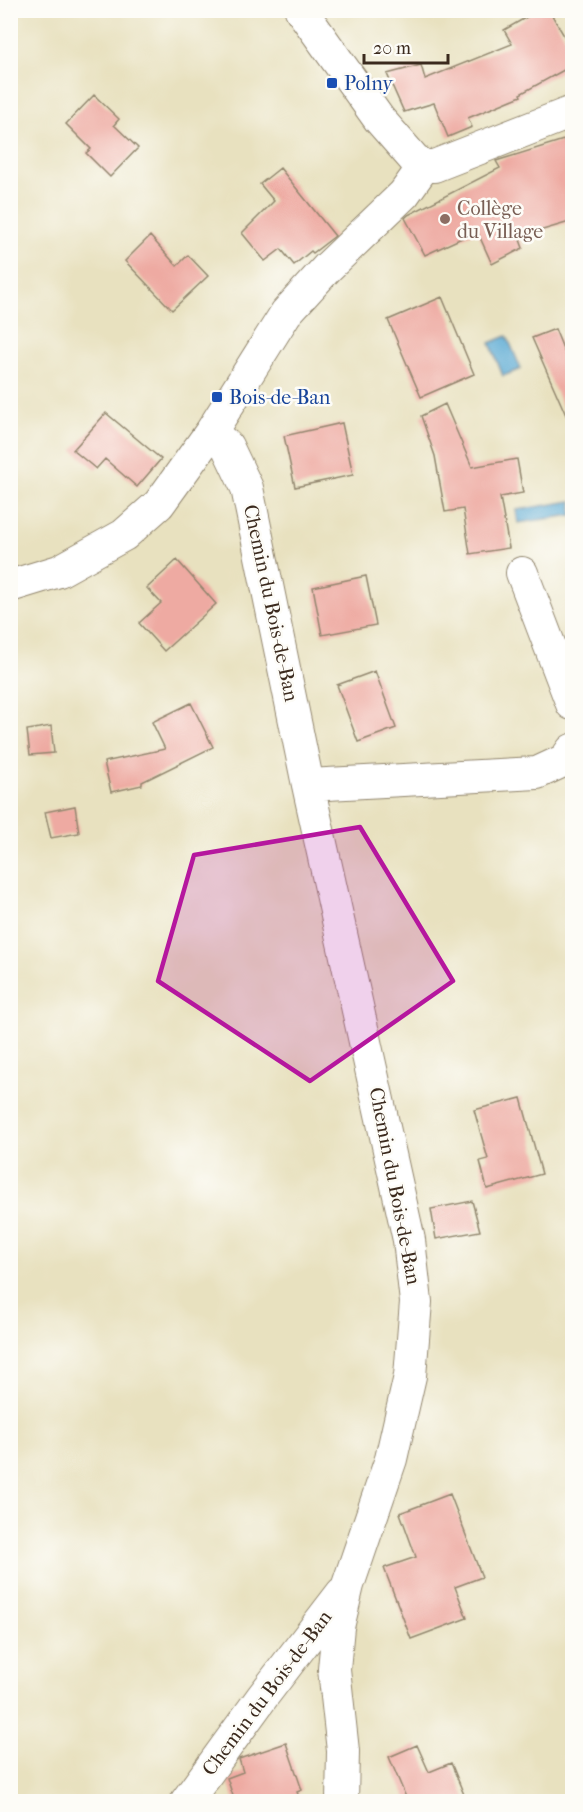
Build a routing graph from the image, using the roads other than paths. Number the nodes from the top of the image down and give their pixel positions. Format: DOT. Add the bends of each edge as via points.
graph roads {
  1 [pos="301,10"];
  2 [pos="573,112"];
  3 [pos="424,166"];
  4 [pos="211,432"];
  5 [pos="522,573"];
  6 [pos="10,586"];
  7 [pos="573,704"];
  8 [pos="573,750"];
  9 [pos="308,784"];
  10 [pos="348,1585"];
  11 [pos="186,1802"];
  12 [pos="342,1802"];
  1 -- 3 [label="street" via="380,119"];
  2 -- 3 [label="street" via="434,166"];
  3 -- 4 [label="street" via="404,194 286,313"];
  4 -- 6 [label="street" via="159,504 124,535 59,571"];
  4 -- 9 [label="street, Chemin du Bois-de-Ban" via="227,446 247,488"];
  5 -- 7 [label="street"];
  8 -- 9 [label="street" via="565,760 537,773"];
  9 -- 10 [label="street, Chemin du Bois-de-Ban" via="410,1240 417,1302 410,1376 391,1459"];
  10 -- 11 [label="street, Chemin du Bois-de-Ban"];
  10 -- 12 [label="street, Chemin du Bois-de-Ban" via="334,1669 343,1751"];
}
